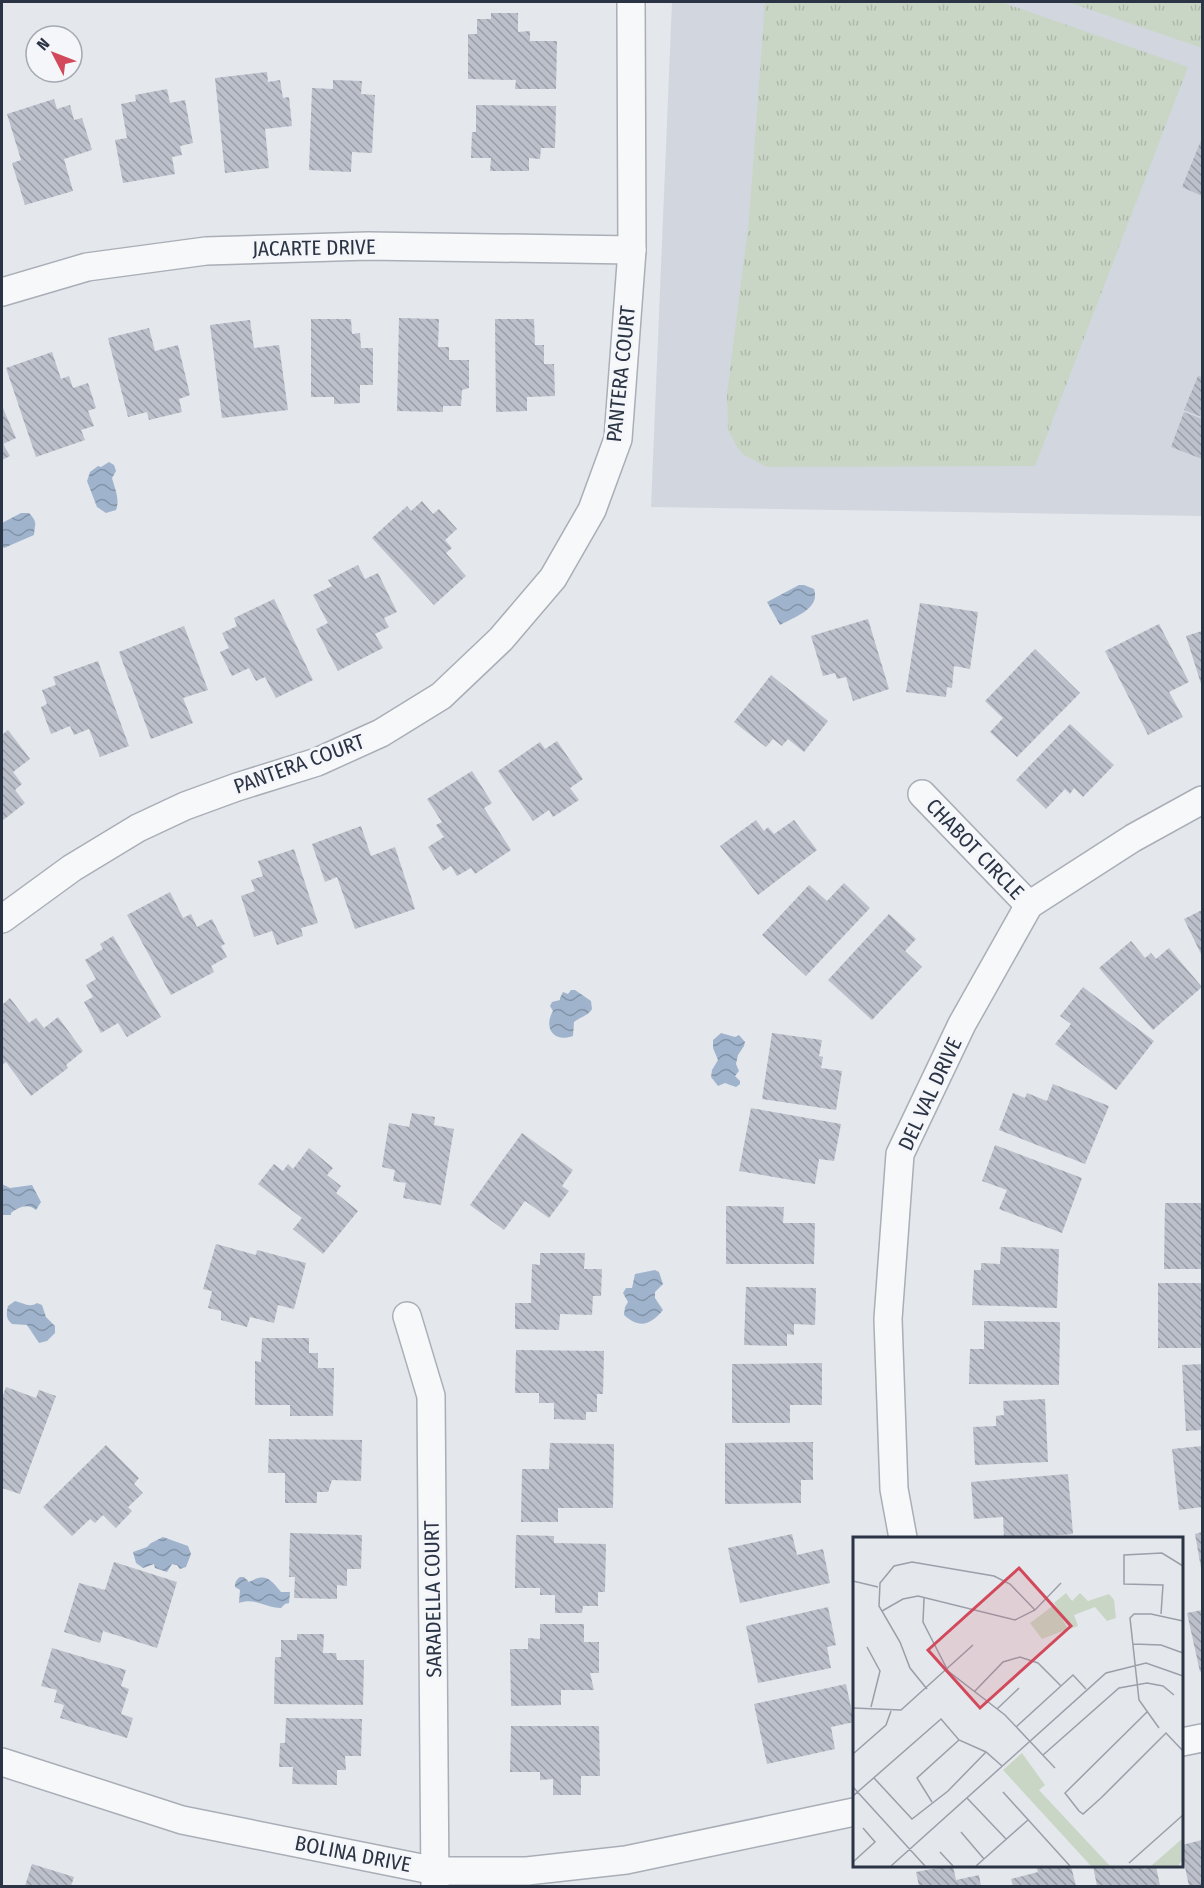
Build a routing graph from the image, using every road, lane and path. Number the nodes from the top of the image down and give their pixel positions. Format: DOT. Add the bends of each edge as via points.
graph roads {
  1 [pos="631,2"];
  2 [pos="632,250"];
  3 [pos="2,292"];
  4 [pos="922,794"];
  5 [pos="1203,800"];
  6 [pos="1029,905"];
  7 [pos="2,919"];
  8 [pos="407,1316"];
  9 [pos="903,1537"];
  10 [pos="1203,1738"];
  11 [pos="1183,1742"];
  12 [pos="2,1762"];
  13 [pos="853,1812"];
  14 [pos="436,1879"];
  1 -- 2 [label="street, PANTERA COURT"];
  2 -- 3 [label="street, JACARTE DRIVE" via="368,246 206,251 87,267"];
  2 -- 7 [label="street, PANTERA COURT" via="618,440 592,510 553,578 501,639 441,696 381,733 317,762 226,790 138,828 72,868"];
  4 -- 6 [label="street, CHABOT CIRCLE"];
  5 -- 6 [label="street, DEL VAL DRIVE" via="1133,838"];
  6 -- 9 [label="street, DEL VAL DRIVE" via="962,1023 900,1154 888,1320 894,1489"];
  8 -- 14 [label="street, SARADELLA COURT" via="430,1396"];
  10 -- 11 [label="street"];
  12 -- 14 [label="street, BOLINA DRIVE" via="182,1820"];
  13 -- 14 [label="street, BOLINA DRIVE" via="626,1860"];
}
